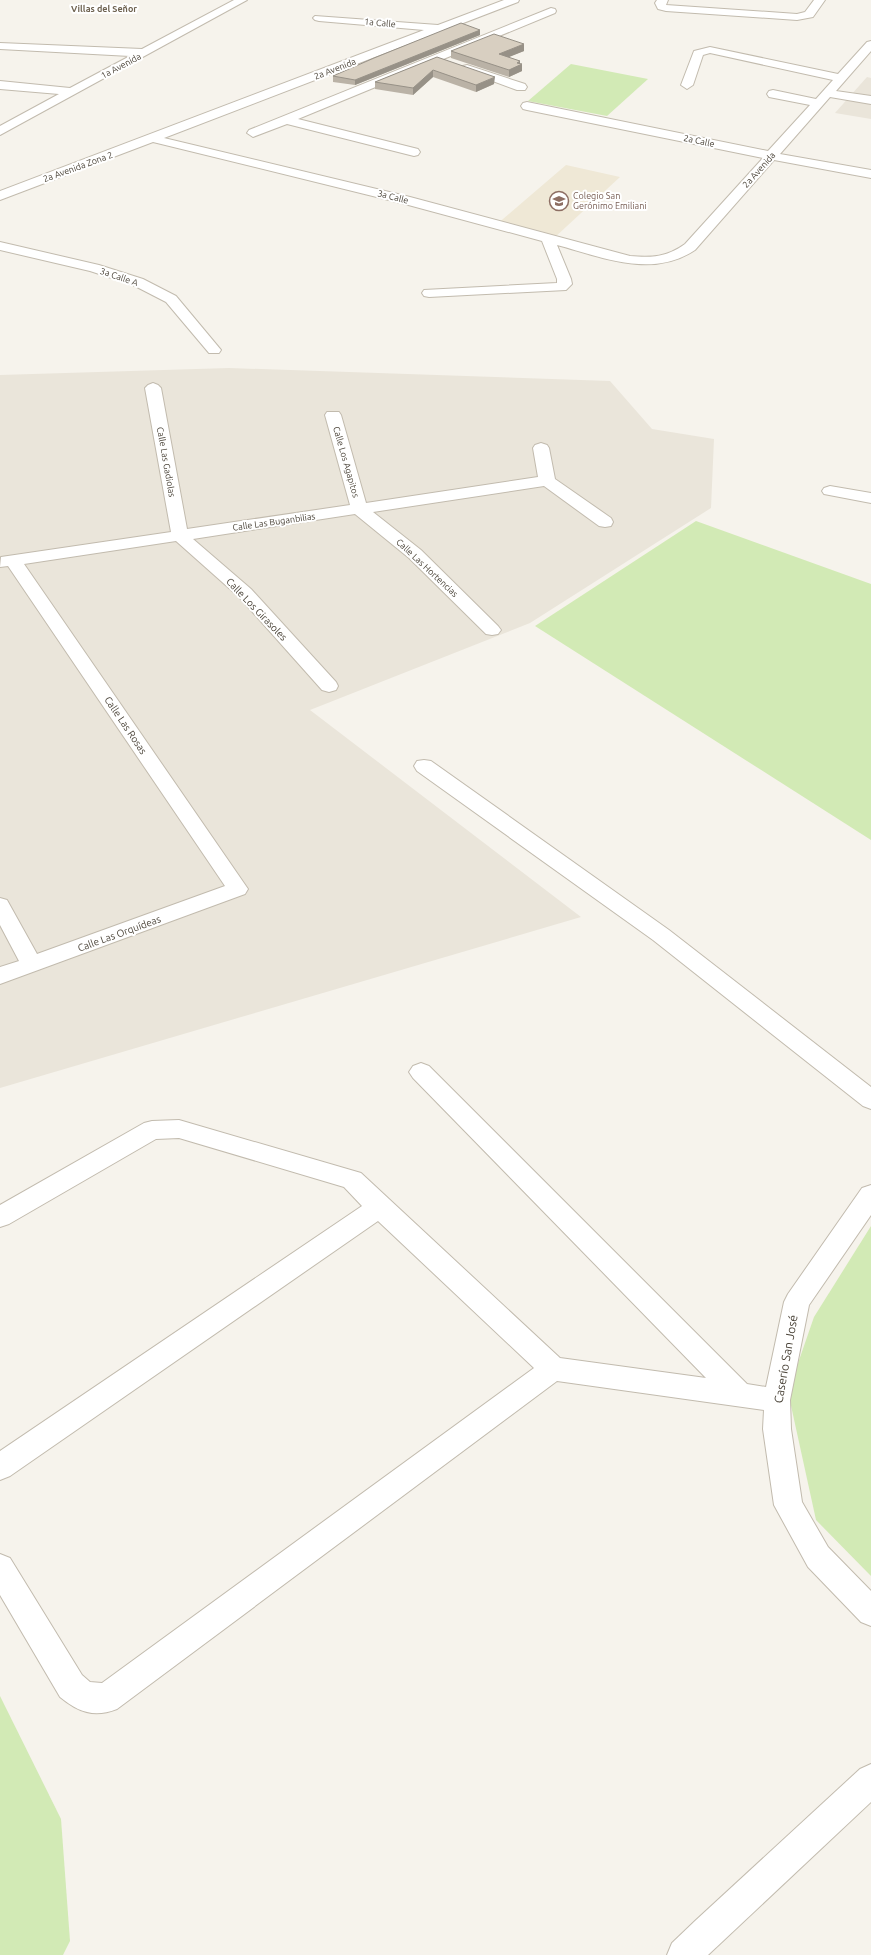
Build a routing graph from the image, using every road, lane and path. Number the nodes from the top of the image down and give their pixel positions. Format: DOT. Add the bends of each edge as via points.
graph roads {
  1 [pos="239,0"];
  2 [pos="484,0"];
  3 [pos="514,0"];
  4 [pos="663,0"];
  5 [pos="820,0"];
  6 [pos="501,5"];
  7 [pos="551,11"];
  8 [pos="319,18"];
  9 [pos="440,28"];
  10 [pos="494,35"];
  11 [pos="508,40"];
  12 [pos="871,44"];
  13 [pos="0,46"];
  14 [pos="146,53"];
  15 [pos="437,58"];
  16 [pos="841,78"];
  17 [pos="0,85"];
  18 [pos="687,85"];
  19 [pos="521,87"];
  20 [pos="280,91"];
  21 [pos="70,92"];
  22 [pos="828,93"];
  23 [pos="773,94"];
  24 [pos="871,100"];
  25 [pos="818,103"];
  26 [pos="324,105"];
  27 [pos="527,106"];
  28 [pos="0,120"];
  29 [pos="19,120"];
  30 [pos="287,120"];
  31 [pos="0,131"];
  32 [pos="253,132"];
  33 [pos="155,139"];
  34 [pos="414,152"];
  35 [pos="772,156"];
  36 [pos="871,174"];
  37 [pos="0,196"];
  38 [pos="547,238"];
  39 [pos="0,246"];
  40 [pos="630,260"];
  41 [pos="429,293"];
  42 [pos="214,350"];
  43 [pos="153,388"];
  44 [pos="333,415"];
  45 [pos="541,448"];
  46 [pos="547,481"];
  47 [pos="830,491"];
  48 [pos="871,498"];
  49 [pos="359,509"];
  50 [pos="605,522"];
  51 [pos="180,536"];
  52 [pos="7,562"];
  53 [pos="492,630"];
  54 [pos="329,686"];
  55 [pos="424,766"];
  56 [pos="238,889"];
  57 [pos="0,905"];
  58 [pos="32,964"];
  59 [pos="0,976"];
  60 [pos="421,1072"];
  61 [pos="871,1100"];
  62 [pos="871,1195"];
  63 [pos="379,1207"];
  64 [pos="0,1217"];
  65 [pos="553,1369"];
  66 [pos="739,1394"];
  67 [pos="777,1400"];
  68 [pos="0,1467"];
  69 [pos="0,1568"];
  70 [pos="871,1612"];
  71 [pos="871,1780"];
  72 [pos="684,1955"];
  1 -- 14 [label="street, 1a Avenida"];
  2 -- 6 [label="street"];
  3 -- 6 [label="street, 2a Avenida"];
  4 -- 5 [label="street" via="660,4 666,8 797,17 809,15"];
  6 -- 9 [label="street, 2a Avenida"];
  7 -- 10 [label="street"];
  8 -- 9 [label="street, 1a Calle"];
  9 -- 20 [label="street, 2a Avenida"];
  10 -- 11 [label="street"];
  10 -- 15 [label="street"];
  12 -- 16 [label="street, 2a Avenida"];
  13 -- 14 [label="street"];
  14 -- 21 [label="street, 1a Avenida"];
  15 -- 19 [label="street"];
  15 -- 26 [label="street"];
  16 -- 18 [label="street" via="710,50 698,53"];
  16 -- 22 [label="street, 2a Avenida"];
  17 -- 21 [label="street"];
  20 -- 26 [label="street"];
  20 -- 33 [label="street, 2a Avenida"];
  21 -- 29 [label="street, 1a Avenida"];
  22 -- 24 [label="street"];
  22 -- 25 [label="street, 2a Avenida"];
  23 -- 25 [label="street"];
  25 -- 35 [label="street, 2a Avenida"];
  26 -- 30 [label="street"];
  27 -- 35 [label="street, 2a Calle"];
  28 -- 29 [label="street"];
  29 -- 31 [label="street, 1a Avenida"];
  30 -- 32 [label="street"];
  30 -- 34 [label="street"];
  33 -- 37 [label="street, 2a Avenida Zona 2"];
  33 -- 38 [label="street, 3a Calle" via="405,200"];
  35 -- 36 [label="street, 2a Calle"];
  35 -- 40 [label="street, 2a Avenida" via="690,247 666,260"];
  38 -- 40 [label="street, 3a Calle"];
  38 -- 41 [label="street" via="565,274 565,284 561,286"];
  39 -- 42 [label="street, 3a Calle A" via="94,268 145,286 172,299"];
  43 -- 51 [label="street, Calle Las Gadiolas"];
  44 -- 49 [label="street, Calle Los Agapitos"];
  45 -- 46 [label="street"];
  46 -- 49 [label="street, Calle Las Buganbilias"];
  46 -- 50 [label="street"];
  47 -- 48 [label="street"];
  49 -- 51 [label="street, Calle Las Buganbilias"];
  49 -- 53 [label="street, Calle Las Hortencias" via="415,554"];
  51 -- 52 [label="street, Calle Las Buganbilias"];
  51 -- 54 [label="street, Calle Los Girasoles" via="245,593"];
  52 -- 56 [label="street, Calle Las Rosas"];
  55 -- 61 [label="street" via="661,935"];
  56 -- 58 [label="street, Calle Las Orquídeas"];
  57 -- 58 [label="street"];
  58 -- 59 [label="street, Calle Las Orquídeas"];
  60 -- 66 [label="street"];
  62 -- 67 [label="street, Caserío San José" via="797,1302"];
  63 -- 64 [label="street" via="352,1180 179,1129 167,1128 152,1130"];
  63 -- 65 [label="street"];
  63 -- 68 [label="street"];
  65 -- 66 [label="street"];
  65 -- 69 [label="street" via="106,1698 84,1697 71,1686"];
  66 -- 67 [label="street"];
  67 -- 70 [label="street, Caserío San José" via="777,1429 788,1505 818,1557"];
  71 -- 72 [label="street" via="826,1825"];
}
